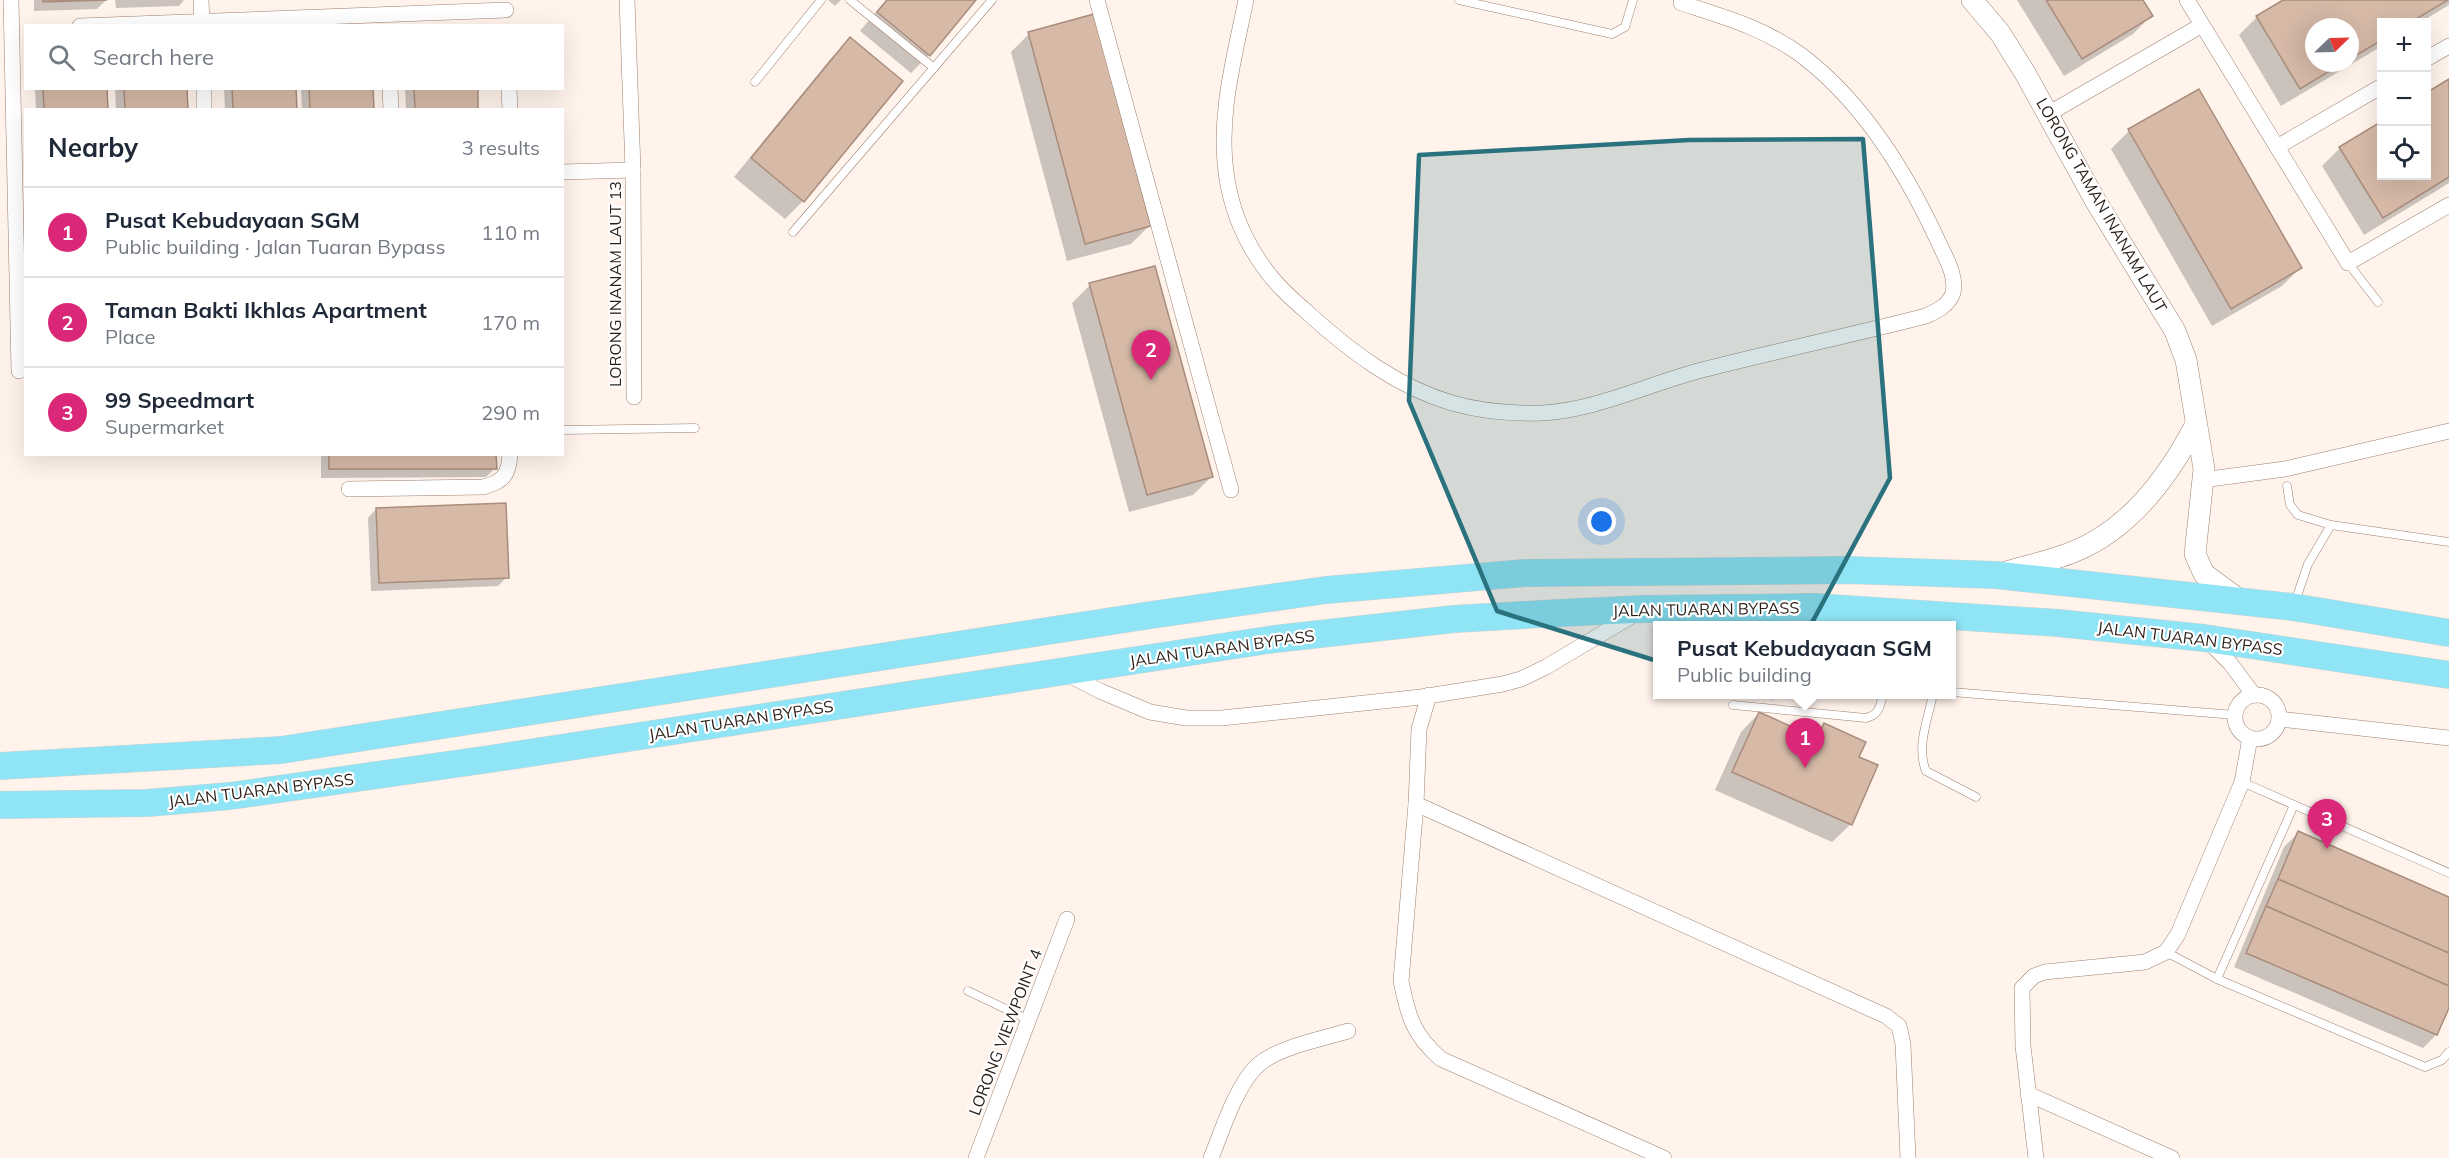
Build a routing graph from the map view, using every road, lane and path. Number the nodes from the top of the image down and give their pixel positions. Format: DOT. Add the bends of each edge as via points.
graph roads {
  1 [pos="11,0"];
  2 [pos="201,0"];
  3 [pos="627,0"];
  4 [pos="822,0"];
  5 [pos="850,0"];
  6 [pos="992,0"];
  7 [pos="1097,0"];
  8 [pos="1246,0"];
  9 [pos="1459,0"];
  10 [pos="1633,0"];
  11 [pos="1972,0"];
  12 [pos="2187,0"];
  13 [pos="1681,3"];
  14 [pos="506,5"];
  15 [pos="388,20"];
  16 [pos="202,21"];
  17 [pos="129,24"];
  18 [pos="507,24"];
  19 [pos="2202,25"];
  20 [pos="18,28"];
  21 [pos="2449,46"];
  22 [pos="2431,57"];
  23 [pos="934,68"];
  24 [pos="755,82"];
  25 [pos="2377,89"];
  26 [pos="204,90"];
  27 [pos="390,90"];
  28 [pos="509,90"];
  29 [pos="204,108"];
  30 [pos="391,108"];
  31 [pos="510,108"];
  32 [pos="2048,114"];
  33 [pos="2277,147"];
  34 [pos="633,170"];
  35 [pos="564,172"];
  36 [pos="2449,205"];
  37 [pos="793,232"];
  38 [pos="2348,264"];
  39 [pos="2378,302"];
  40 [pos="21,303"];
  41 [pos="19,371"];
  42 [pos="634,398"];
  43 [pos="2196,424"];
  44 [pos="695,428"];
  45 [pos="564,430"];
  46 [pos="2449,431"];
  47 [pos="510,456"];
  48 [pos="2202,480"];
  49 [pos="2287,486"];
  50 [pos="349,489"];
  51 [pos="1231,490"];
  52 [pos="2331,525"];
  53 [pos="2449,542"];
  54 [pos="1996,575"];
  55 [pos="2244,603"];
  56 [pos="2293,607"];
  57 [pos="1643,609"];
  58 [pos="2449,633"];
  59 [pos="2204,638"];
  60 [pos="2399,668"];
  61 [pos="1062,671"];
  62 [pos="2449,675"];
  63 [pos="1956,692"];
  64 [pos="2449,692"];
  65 [pos="1429,695"];
  66 [pos="2254,695"];
  67 [pos="1404,698"];
  68 [pos="1882,699"];
  69 [pos="1932,699"];
  70 [pos="1733,705"];
  71 [pos="2235,715"];
  72 [pos="2279,719"];
  73 [pos="1419,729"];
  74 [pos="2250,738"];
  75 [pos="2449,738"];
  76 [pos="0,766"];
  77 [pos="2242,782"];
  78 [pos="1976,797"];
  79 [pos="1416,804"];
  80 [pos="2294,805"];
  81 [pos="0,806"];
  82 [pos="2449,873"];
  83 [pos="1067,919"];
  84 [pos="2166,952"];
  85 [pos="2217,979"];
  86 [pos="968,991"];
  87 [pos="1029,1020"];
  88 [pos="1348,1031"];
  89 [pos="2449,1052"];
  90 [pos="2028,1094"];
  91 [pos="976,1158"];
  92 [pos="1211,1158"];
  93 [pos="1664,1158"];
  94 [pos="1908,1158"];
  95 [pos="2036,1158"];
  96 [pos="2172,1158"];
  1 -- 20 [label="street"];
  2 -- 16 [label="street"];
  3 -- 34 [label="street, LORONG INANAM LAUT 13"];
  4 -- 24 [label="lane"];
  5 -- 23 [label="lane"];
  6 -- 23 [label="lane"];
  7 -- 51 [label="street"];
  8 -- 13 [label="street" via="1226,103 1223,140 1227,180 1236,213 1264,268 1337,339 1415,389 1453,403 1541,413 1580,408 1702,370 1926,316 1952,296 1951,268 1909,184 1890,151 1835,86 1802,56 1752,25"];
  9 -- 10 [label="lane" via="1612,34 1625,27"];
  11 -- 32 [label="main road, LORONG TAMAN INANAM LAUT" via="2000,33"];
  12 -- 19 [label="street"];
  14 -- 15 [label="street"];
  14 -- 18 [label="street"];
  15 -- 16 [label="street"];
  16 -- 17 [label="street"];
  19 -- 32 [label="street"];
  19 -- 33 [label="street"];
  20 -- 40 [label="street"];
  21 -- 22 [label="street"];
  23 -- 37 [label="lane"];
  25 -- 33 [label="street"];
  26 -- 29 [label="street"];
  27 -- 30 [label="street"];
  28 -- 31 [label="street"];
  32 -- 43 [label="main road, LORONG TAMAN INANAM LAUT" via="2175,331 2186,360"];
  33 -- 38 [label="street"];
  34 -- 35 [label="street, LORONG INANAM LAUT 13"];
  34 -- 42 [label="street, LORONG INANAM LAUT 13"];
  36 -- 38 [label="street"];
  38 -- 39 [label="lane"];
  40 -- 41 [label="street"];
  43 -- 48 [label="main road, LORONG TAMAN INANAM LAUT" via="2204,469"];
  43 -- 54 [label="main road" via="2165,478 2125,519 2074,552"];
  44 -- 45 [label="lane"];
  46 -- 48 [label="street" via="2285,469"];
  47 -- 50 [label="street" via="504,478 483,487"];
  48 -- 55 [label="main road, LORONG TAMAN INANAM LAUT" via="2195,554 2204,574"];
  49 -- 52 [label="lane" via="2290,505 2298,515"];
  52 -- 53 [label="lane"];
  52 -- 56 [label="lane" via="2308,564"];
  54 -- 55 [label="highway"];
  54 -- 76 [label="highway" via="1848,570 1525,573 1326,590 281,750"];
  55 -- 56 [label="highway"];
  56 -- 58 [label="highway"];
  57 -- 59 [label="highway, JALAN TUARAN BYPASS" via="1816,607 2058,623"];
  57 -- 61 [label="highway, JALAN TUARAN BYPASS" via="1442,621 1275,639"];
  57 -- 65 [label="street" via="1521,679"];
  59 -- 60 [label="highway, JALAN TUARAN BYPASS"];
  59 -- 66 [label="street" via="2230,663"];
  60 -- 62 [label="highway, JALAN TUARAN BYPASS"];
  60 -- 64 [label="highway"];
  61 -- 67 [label="street" via="1150,712 1186,718 1222,718"];
  61 -- 81 [label="highway, JALAN TUARAN BYPASS" via="230,796 147,803"];
  63 -- 71 [label="lane"];
  65 -- 67 [label="street"];
  65 -- 73 [label="street"];
  66 -- 71 [label="street" via="2241,701"];
  66 -- 72 [label="street" via="2272,701"];
  67 -- 73 [label="street"];
  68 -- 70 [label="lane" via="1880,710 1866,718"];
  69 -- 78 [label="lane" via="1921,748 1926,771"];
  71 -- 74 [label="street" via="2239,729"];
  72 -- 74 [label="street" via="2269,735"];
  72 -- 75 [label="street"];
  73 -- 79 [label="street"];
  74 -- 77 [label="street"];
  77 -- 80 [label="lane"];
  77 -- 84 [label="street" via="2178,934"];
  79 -- 93 [label="street" via="1401,981 1406,1005 1423,1044 1441,1059"];
  79 -- 94 [label="street" via="1886,1016 1899,1026 1903,1044"];
  80 -- 82 [label="lane"];
  80 -- 85 [label="lane"];
  83 -- 87 [label="street, LORONG VIEWPOINT 4"];
  84 -- 85 [label="lane"];
  84 -- 90 [label="street" via="2145,962 2045,972 2027,981 2021,1000"];
  85 -- 89 [label="lane" via="2425,1067 2442,1060"];
  86 -- 87 [label="lane"];
  87 -- 91 [label="street, LORONG VIEWPOINT 4"];
  88 -- 92 [label="street" via="1276,1054 1257,1066 1244,1083"];
  90 -- 95 [label="street"];
  90 -- 96 [label="street"];
}
